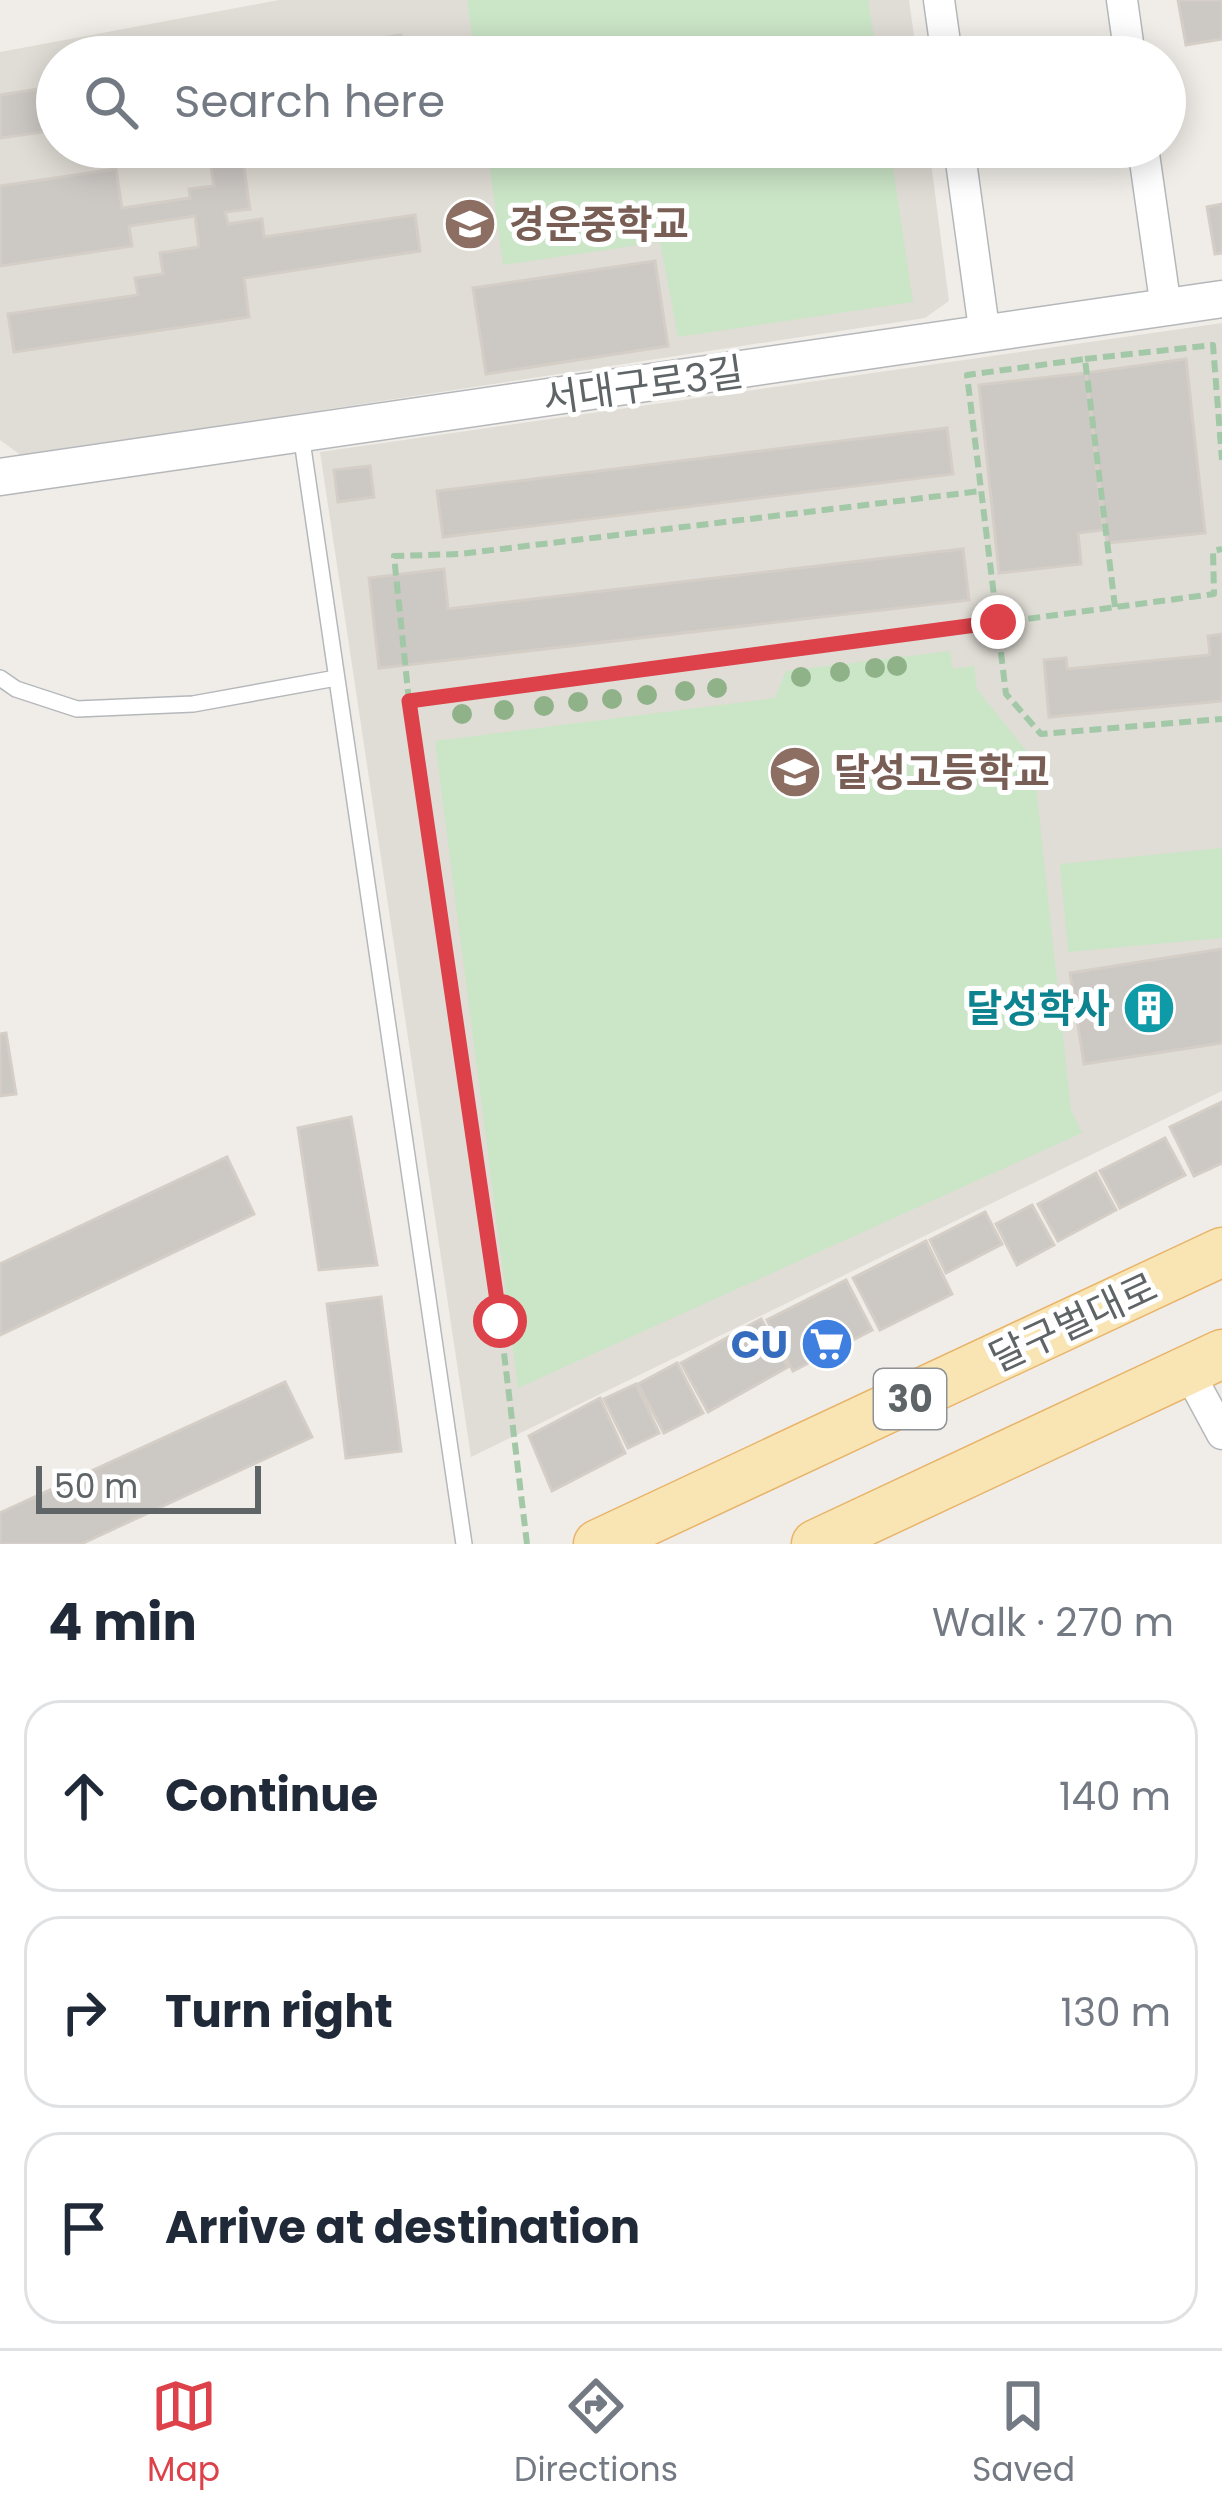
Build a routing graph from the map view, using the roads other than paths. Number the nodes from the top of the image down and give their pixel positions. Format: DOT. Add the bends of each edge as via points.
graph roads {
  1 [pos="939,0"];
  2 [pos="1122,0"];
  3 [pos="944,36"];
  4 [pos="1127,36"];
  5 [pos="962,168"];
  6 [pos="1146,168"];
  7 [pos="1222,299"];
  8 [pos="1166,308"];
  9 [pos="985,336"];
  10 [pos="301,434"];
  11 [pos="0,477"];
  12 [pos="0,678"];
  13 [pos="336,678"];
  14 [pos="1222,1252"];
  15 [pos="1205,1363"];
  16 [pos="1222,1434"];
  17 [pos="464,1544"];
  18 [pos="598,1544"];
  19 [pos="817,1544"];
  1 -- 3 [label="street"];
  2 -- 4 [label="street"];
  5 -- 9 [label="street"];
  6 -- 8 [label="street"];
  7 -- 8 [label="street, 서대구로3길"];
  8 -- 9 [label="street, 서대구로3길"];
  9 -- 10 [label="street, 서대구로3길"];
  10 -- 11 [label="street, 서대구로3길"];
  10 -- 13 [label="lane"];
  12 -- 13 [label="lane" via="77,709 193,704"];
  13 -- 17 [label="lane"];
  14 -- 18 [label="main road, 달구벌대로 / 30"];
  15 -- 16 [label="street"];
  15 -- 19 [label="main road, 30"];
}
